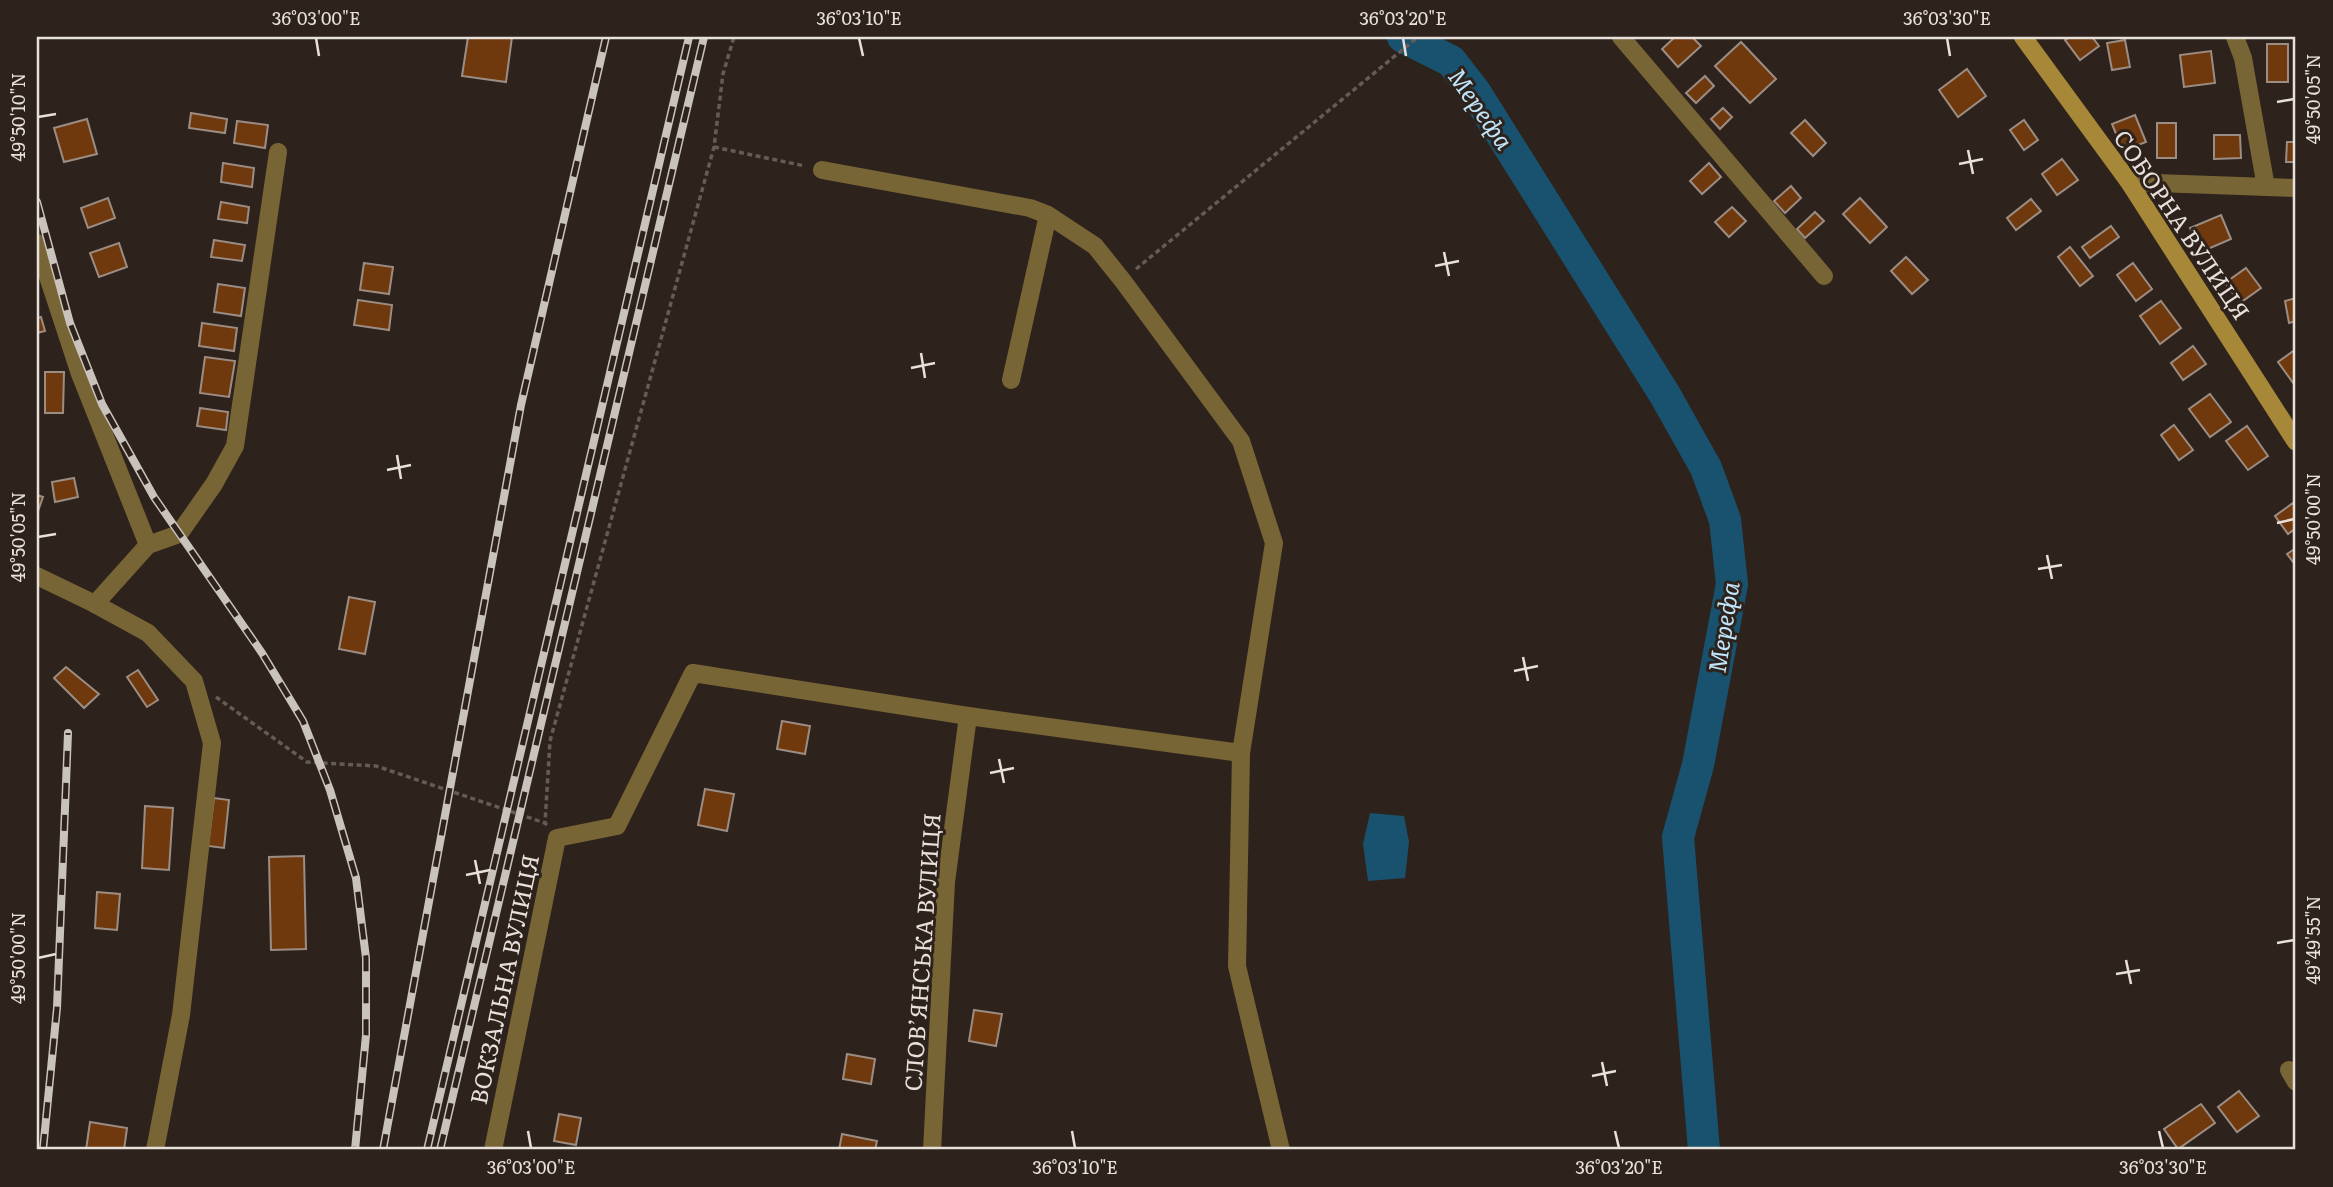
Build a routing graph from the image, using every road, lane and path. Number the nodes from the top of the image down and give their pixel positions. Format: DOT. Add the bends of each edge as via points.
graph roads {
  1 [pos="734,37"];
  2 [pos="1418,37"];
  3 [pos="1621,37"];
  4 [pos="2023,37"];
  5 [pos="2235,37"];
  6 [pos="714,147"];
  7 [pos="278,152"];
  8 [pos="822,170"];
  9 [pos="2129,182"];
  10 [pos="2266,187"];
  11 [pos="2296,187"];
  12 [pos="1048,215"];
  13 [pos="37,243"];
  14 [pos="1824,276"];
  15 [pos="1123,281"];
  16 [pos="1011,380"];
  17 [pos="2296,442"];
  18 [pos="148,545"];
  19 [pos="37,576"];
  20 [pos="95,604"];
  21 [pos="194,681"];
  22 [pos="968,716"];
  23 [pos="1241,754"];
  24 [pos="545,823"];
  25 [pos="557,838"];
  26 [pos="155,1150"];
  27 [pos="493,1150"];
  28 [pos="932,1150"];
  29 [pos="1281,1150"];
  1 -- 6 [label="path" via="723,75"];
  2 -- 15 [label="path"];
  3 -- 14 [label="street"];
  4 -- 9 [label="street, СОБОРНА ВУЛИЦЯ"];
  5 -- 10 [label="street" via="2243,58"];
  6 -- 8 [label="path"];
  6 -- 24 [label="path" via="550,741"];
  7 -- 18 [label="street" via="235,446 179,534"];
  8 -- 12 [label="street"];
  9 -- 10 [label="street"];
  9 -- 17 [label="street, СОБОРНА ВУЛИЦЯ"];
  10 -- 11 [label="street"];
  12 -- 15 [label="street" via="1095,246"];
  12 -- 16 [label="street"];
  13 -- 18 [label="street" via="79,374"];
  15 -- 23 [label="street" via="1241,441 1274,543"];
  18 -- 20 [label="street"];
  19 -- 20 [label="street"];
  20 -- 21 [label="street" via="148,634"];
  21 -- 24 [label="path" via="307,762 376,766"];
  21 -- 26 [label="street" via="212,743 181,1015"];
  22 -- 23 [label="street"];
  22 -- 25 [label="street, ВОКЗАЛЬНА ВУЛИЦЯ" via="693,673 617,826"];
  22 -- 28 [label="street, СЛОВ’ЯНСЬКА ВУЛИЦЯ" via="946,883"];
  23 -- 29 [label="street" via="1237,966"];
  24 -- 25 [label="path"];
  25 -- 27 [label="street, ВОКЗАЛЬНА ВУЛИЦЯ"];
}
